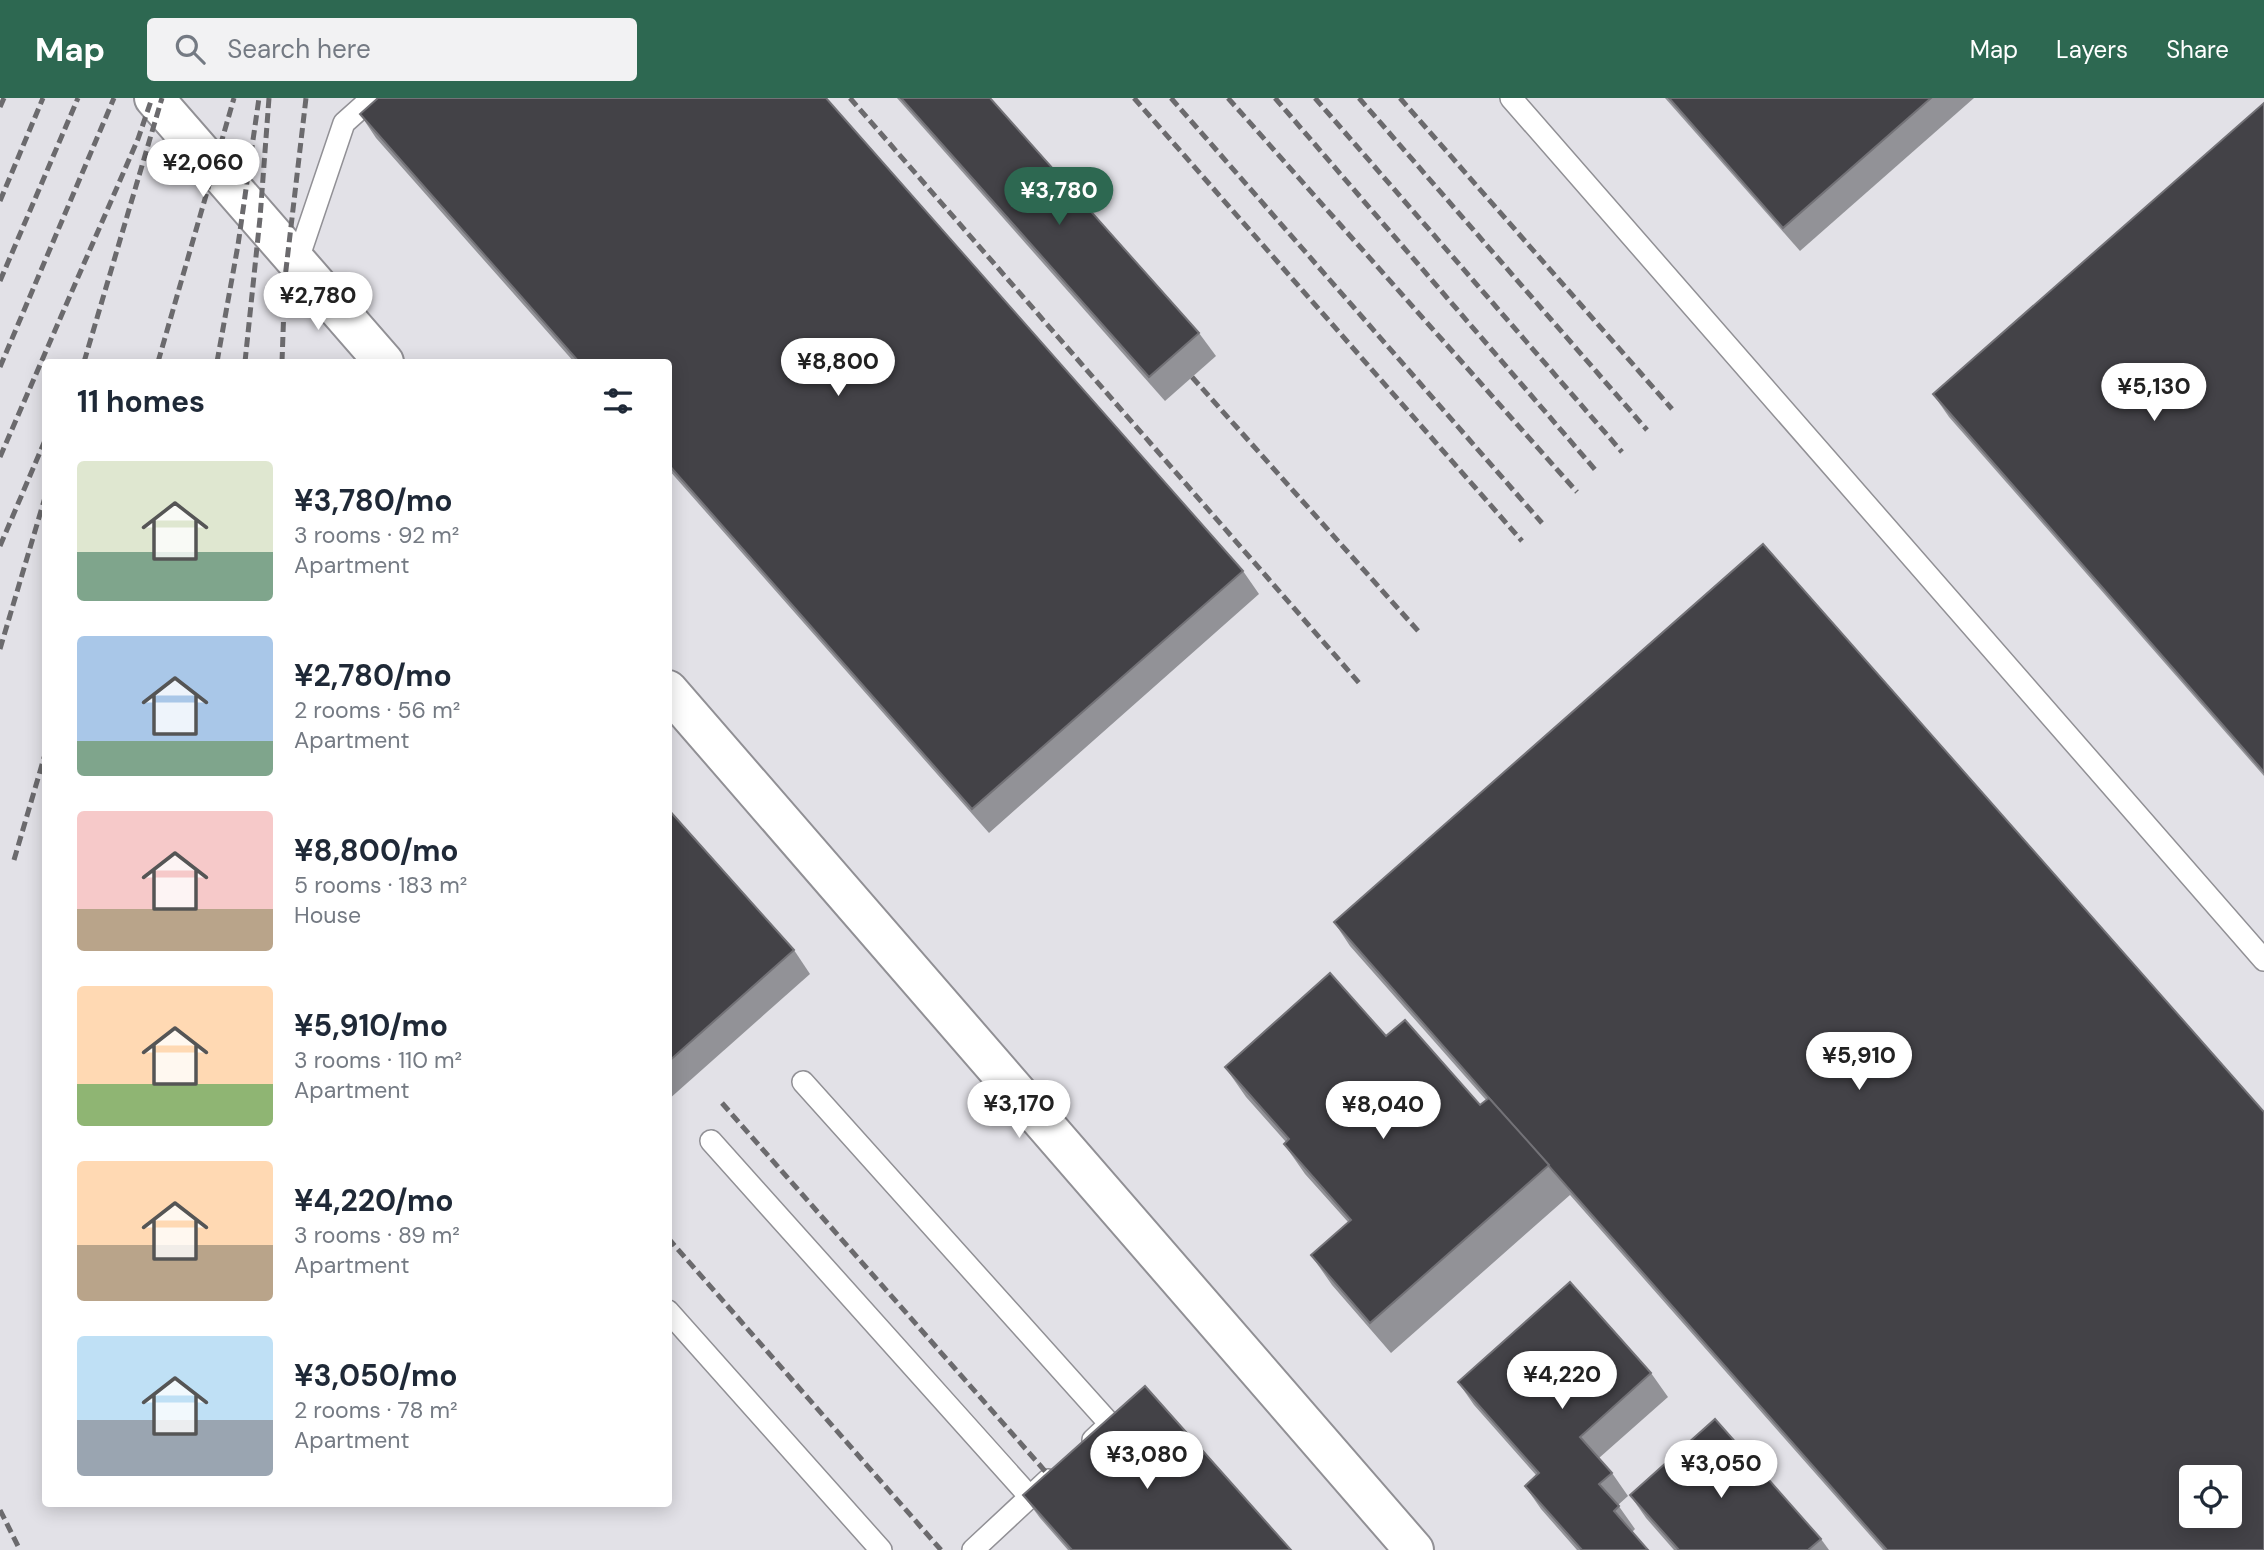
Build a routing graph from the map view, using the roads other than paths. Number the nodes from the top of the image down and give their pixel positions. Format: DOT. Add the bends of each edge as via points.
graph roads {
  1 [pos="154,98"];
  2 [pos="372,98"];
  3 [pos="1511,98"];
  4 [pos="297,262"];
  5 [pos="381,359"];
  6 [pos="672,695"];
  7 [pos="2264,960"];
  8 [pos="803,1082"];
  9 [pos="711,1141"];
  10 [pos="672,1315"];
  11 [pos="1080,1451"];
  12 [pos="1061,1469"];
  13 [pos="1030,1497"];
  14 [pos="881,1550"];
  15 [pos="972,1550"];
  16 [pos="1414,1550"];
  1 -- 4 [label="street"];
  2 -- 4 [label="lane" via="344,123"];
  3 -- 7 [label="lane"];
  4 -- 5 [label="street"];
  6 -- 16 [label="street"];
  8 -- 11 [label="lane" via="1110,1424"];
  9 -- 13 [label="lane"];
  10 -- 14 [label="lane"];
  12 -- 13 [label="lane"];
  13 -- 15 [label="lane"];
}
